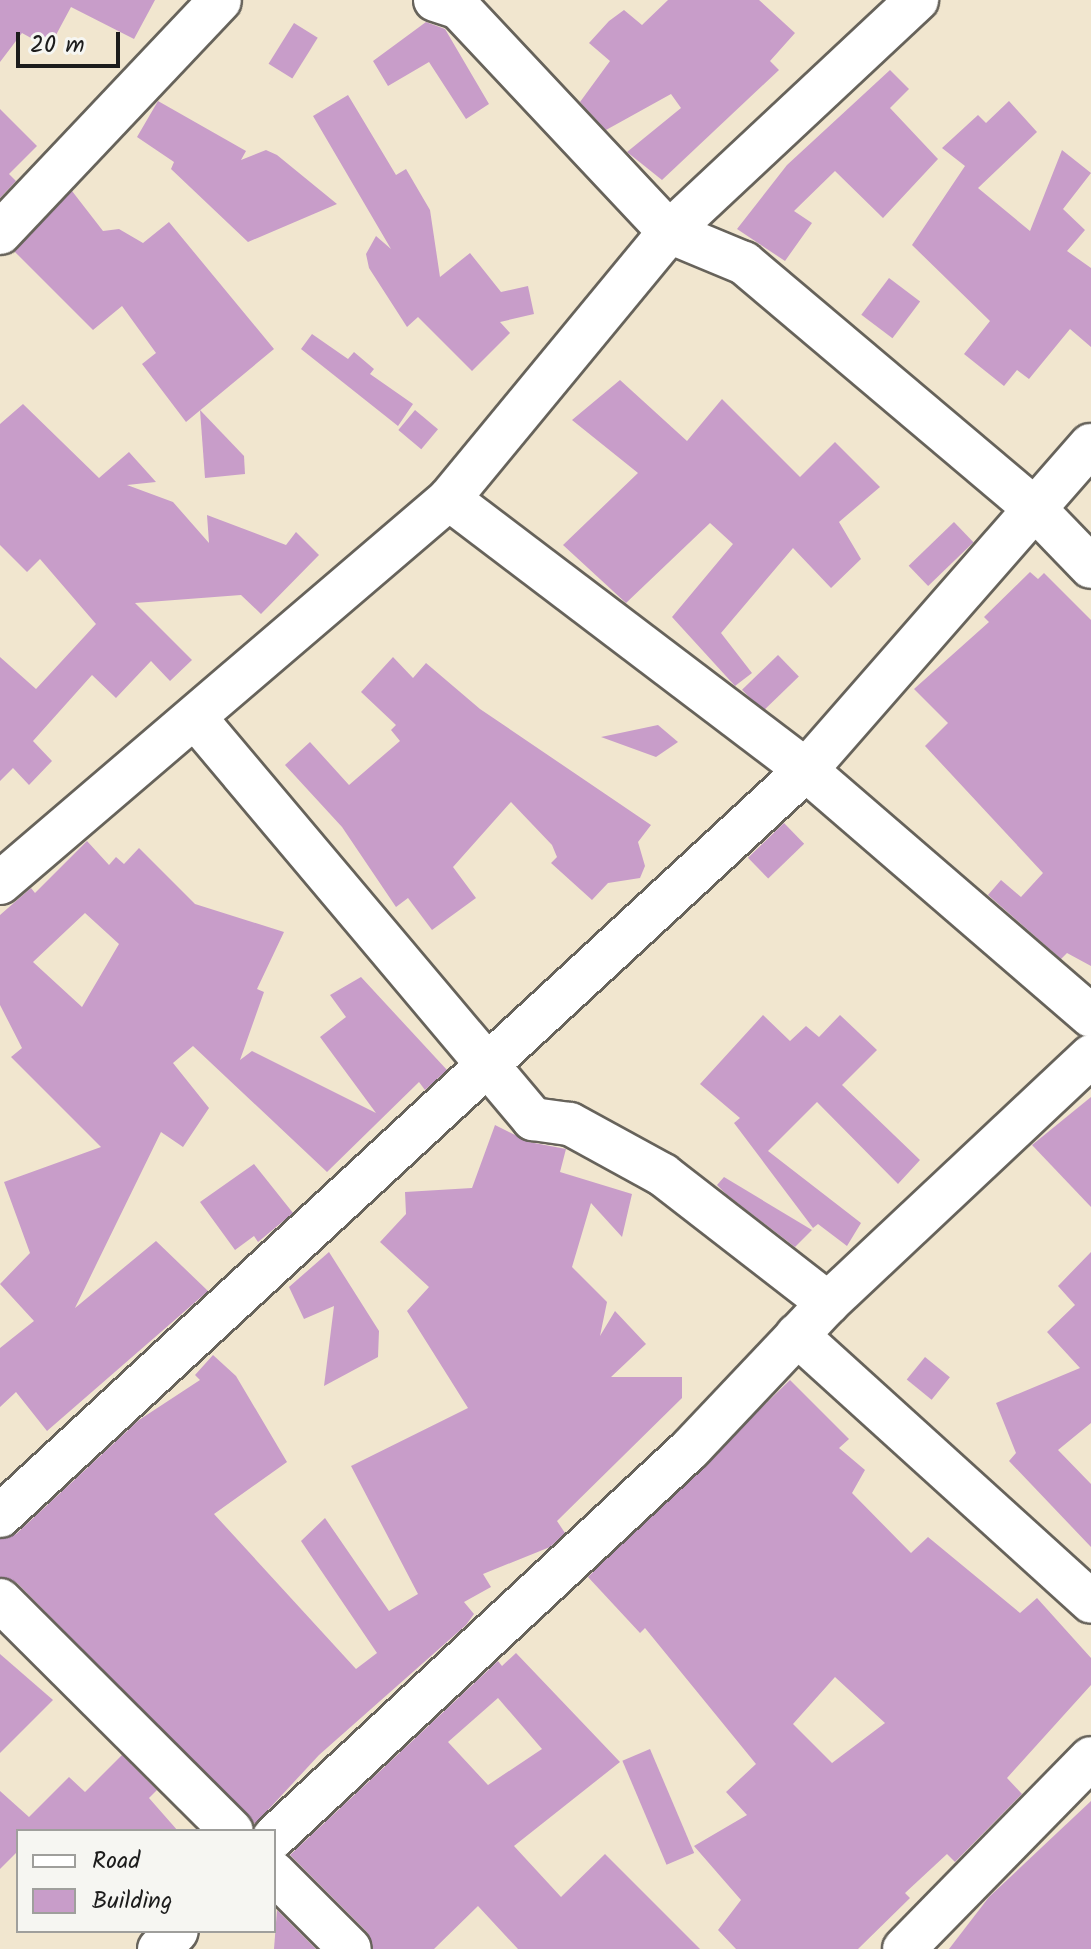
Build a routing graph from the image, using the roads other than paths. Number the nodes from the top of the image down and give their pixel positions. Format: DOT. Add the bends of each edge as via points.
graph roads {
  1 [pos="220,0"];
  2 [pos="435,0"];
  3 [pos="917,0"];
  4 [pos="669,232"];
  5 [pos="0,233"];
  6 [pos="1091,445"];
  7 [pos="449,499"];
  8 [pos="1036,510"];
  9 [pos="1091,567"];
  10 [pos="197,720"];
  11 [pos="806,770"];
  12 [pos="0,883"];
  13 [pos="1091,1016"];
  14 [pos="1091,1056"];
  15 [pos="484,1069"];
  16 [pos="828,1303"];
  17 [pos="797,1335"];
  18 [pos="0,1516"];
  19 [pos="0,1600"];
  20 [pos="1091,1602"];
  21 [pos="1091,1758"];
  22 [pos="230,1829"];
  23 [pos="276,1835"];
  24 [pos="276,1875"];
  25 [pos="175,1933"];
  26 [pos="915,1946"];
  27 [pos="159,1949"];
  28 [pos="350,1949"];
  1 -- 5 [label="street"];
  2 -- 4 [label="street" via="459,8"];
  3 -- 4 [label="street"];
  4 -- 7 [label="street"];
  4 -- 8 [label="street" via="744,263"];
  6 -- 8 [label="street"];
  7 -- 10 [label="street"];
  7 -- 11 [label="street"];
  8 -- 9 [label="street"];
  8 -- 11 [label="street"];
  10 -- 12 [label="street"];
  10 -- 15 [label="street" via="333,873"];
  11 -- 13 [label="street"];
  11 -- 15 [label="street"];
  14 -- 16 [label="street"];
  15 -- 16 [label="street" via="533,1119 570,1124 663,1175"];
  15 -- 18 [label="street"];
  16 -- 17 [label="street"];
  17 -- 20 [label="street"];
  17 -- 23 [label="street" via="691,1448"];
  19 -- 22 [label="street"];
  21 -- 26 [label="street"];
  24 -- 28 [label="street"];
  25 -- 27 [label="street"];
}
